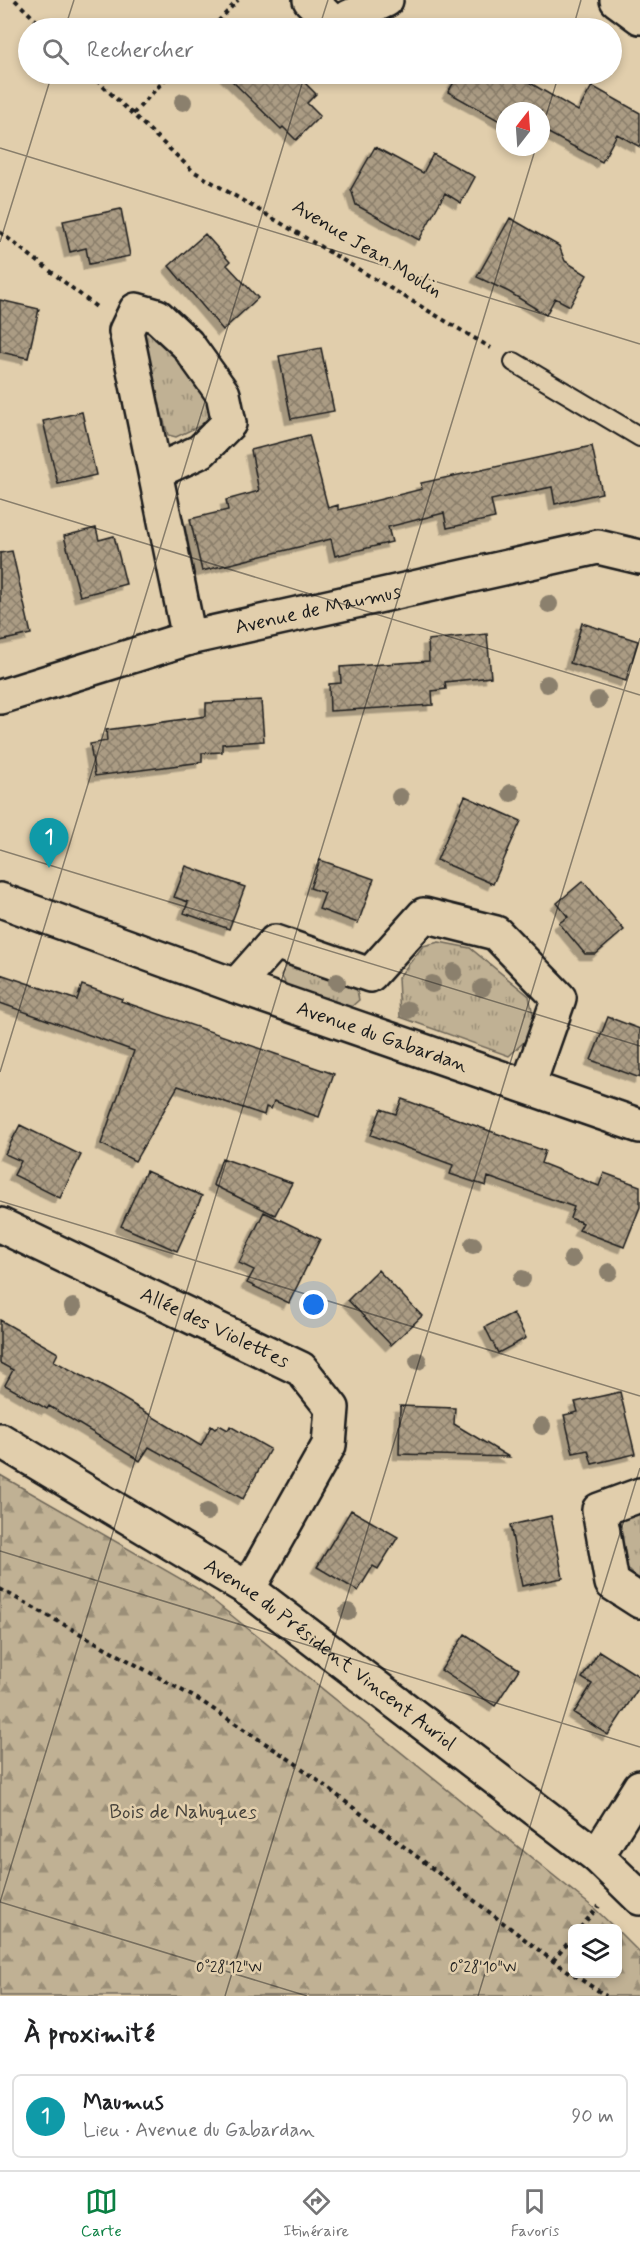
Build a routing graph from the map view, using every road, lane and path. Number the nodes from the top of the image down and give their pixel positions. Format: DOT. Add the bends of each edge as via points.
graph roads {
  1 [pos="15,0"];
  2 [pos="238,0"];
  3 [pos="310,0"];
  4 [pos="386,0"];
  5 [pos="617,0"];
  6 [pos="640,17"];
  7 [pos="34,18"];
  8 [pos="221,18"];
  9 [pos="328,18"];
  10 [pos="347,18"];
  11 [pos="101,84"];
  12 [pos="161,84"];
  13 [pos="133,114"];
  14 [pos="0,232"];
  15 [pos="126,331"];
  16 [pos="514,362"];
  17 [pos="640,437"];
  18 [pos="155,472"];
  19 [pos="640,557"];
  20 [pos="189,638"];
  21 [pos="0,697"];
  22 [pos="0,900"];
  23 [pos="236,986"];
  24 [pos="528,1086"];
  25 [pos="640,1126"];
  26 [pos="0,1225"];
  27 [pos="0,1440"];
  28 [pos="640,1495"];
  29 [pos="0,1588"];
  30 [pos="248,1589"];
  31 [pos="640,1601"];
  32 [pos="640,1787"];
  33 [pos="597,1856"];
  34 [pos="640,1899"];
  35 [pos="606,1901"];
  36 [pos="585,1924"];
  37 [pos="568,1944"];
  38 [pos="553,1961"];
  39 [pos="606,1996"];
  1 -- 7 [label="path"];
  2 -- 8 [label="path"];
  3 -- 9 [label="street"];
  4 -- 10 [label="street"];
  5 -- 6 [label="street"];
  11 -- 13 [label="path, Avenue Jean Moulin"];
  12 -- 13 [label="path"];
  13 -- 16 [label="path, Avenue Jean Moulin" via="193,171"];
  14 -- 15 [label="path"];
  15 -- 18 [label="street"];
  15 -- 18 [label="street" via="136,310 158,316 188,344 223,394 230,423 201,451"];
  16 -- 17 [label="lane"];
  18 -- 20 [label="street"];
  19 -- 20 [label="street, Avenue de Maumus" via="598,547"];
  20 -- 21 [label="street, Avenue de Maumus"];
  22 -- 23 [label="street, Avenue du Gabardan"];
  23 -- 24 [label="street, Avenue du Gabardan"];
  23 -- 24 [label="street" via="275,942 370,975 424,915 496,933 559,998"];
  24 -- 25 [label="street, Avenue du Gabardan"];
  26 -- 30 [label="street, Allée des Violettes" via="301,1369 332,1408 328,1445"];
  27 -- 30 [label="street, Avenue du Président Vincent Auriol"];
  28 -- 31 [label="street" via="599,1510 612,1583"];
  29 -- 38 [label="path" via="201,1701 295,1763"];
  30 -- 33 [label="street, Avenue du Président Vincent Auriol"];
  32 -- 33 [label="street"];
  33 -- 34 [label="street, Avenue du Président Vincent Auriol"];
  35 -- 36 [label="path"];
  37 -- 38 [label="path"];
  38 -- 39 [label="path"];
}
